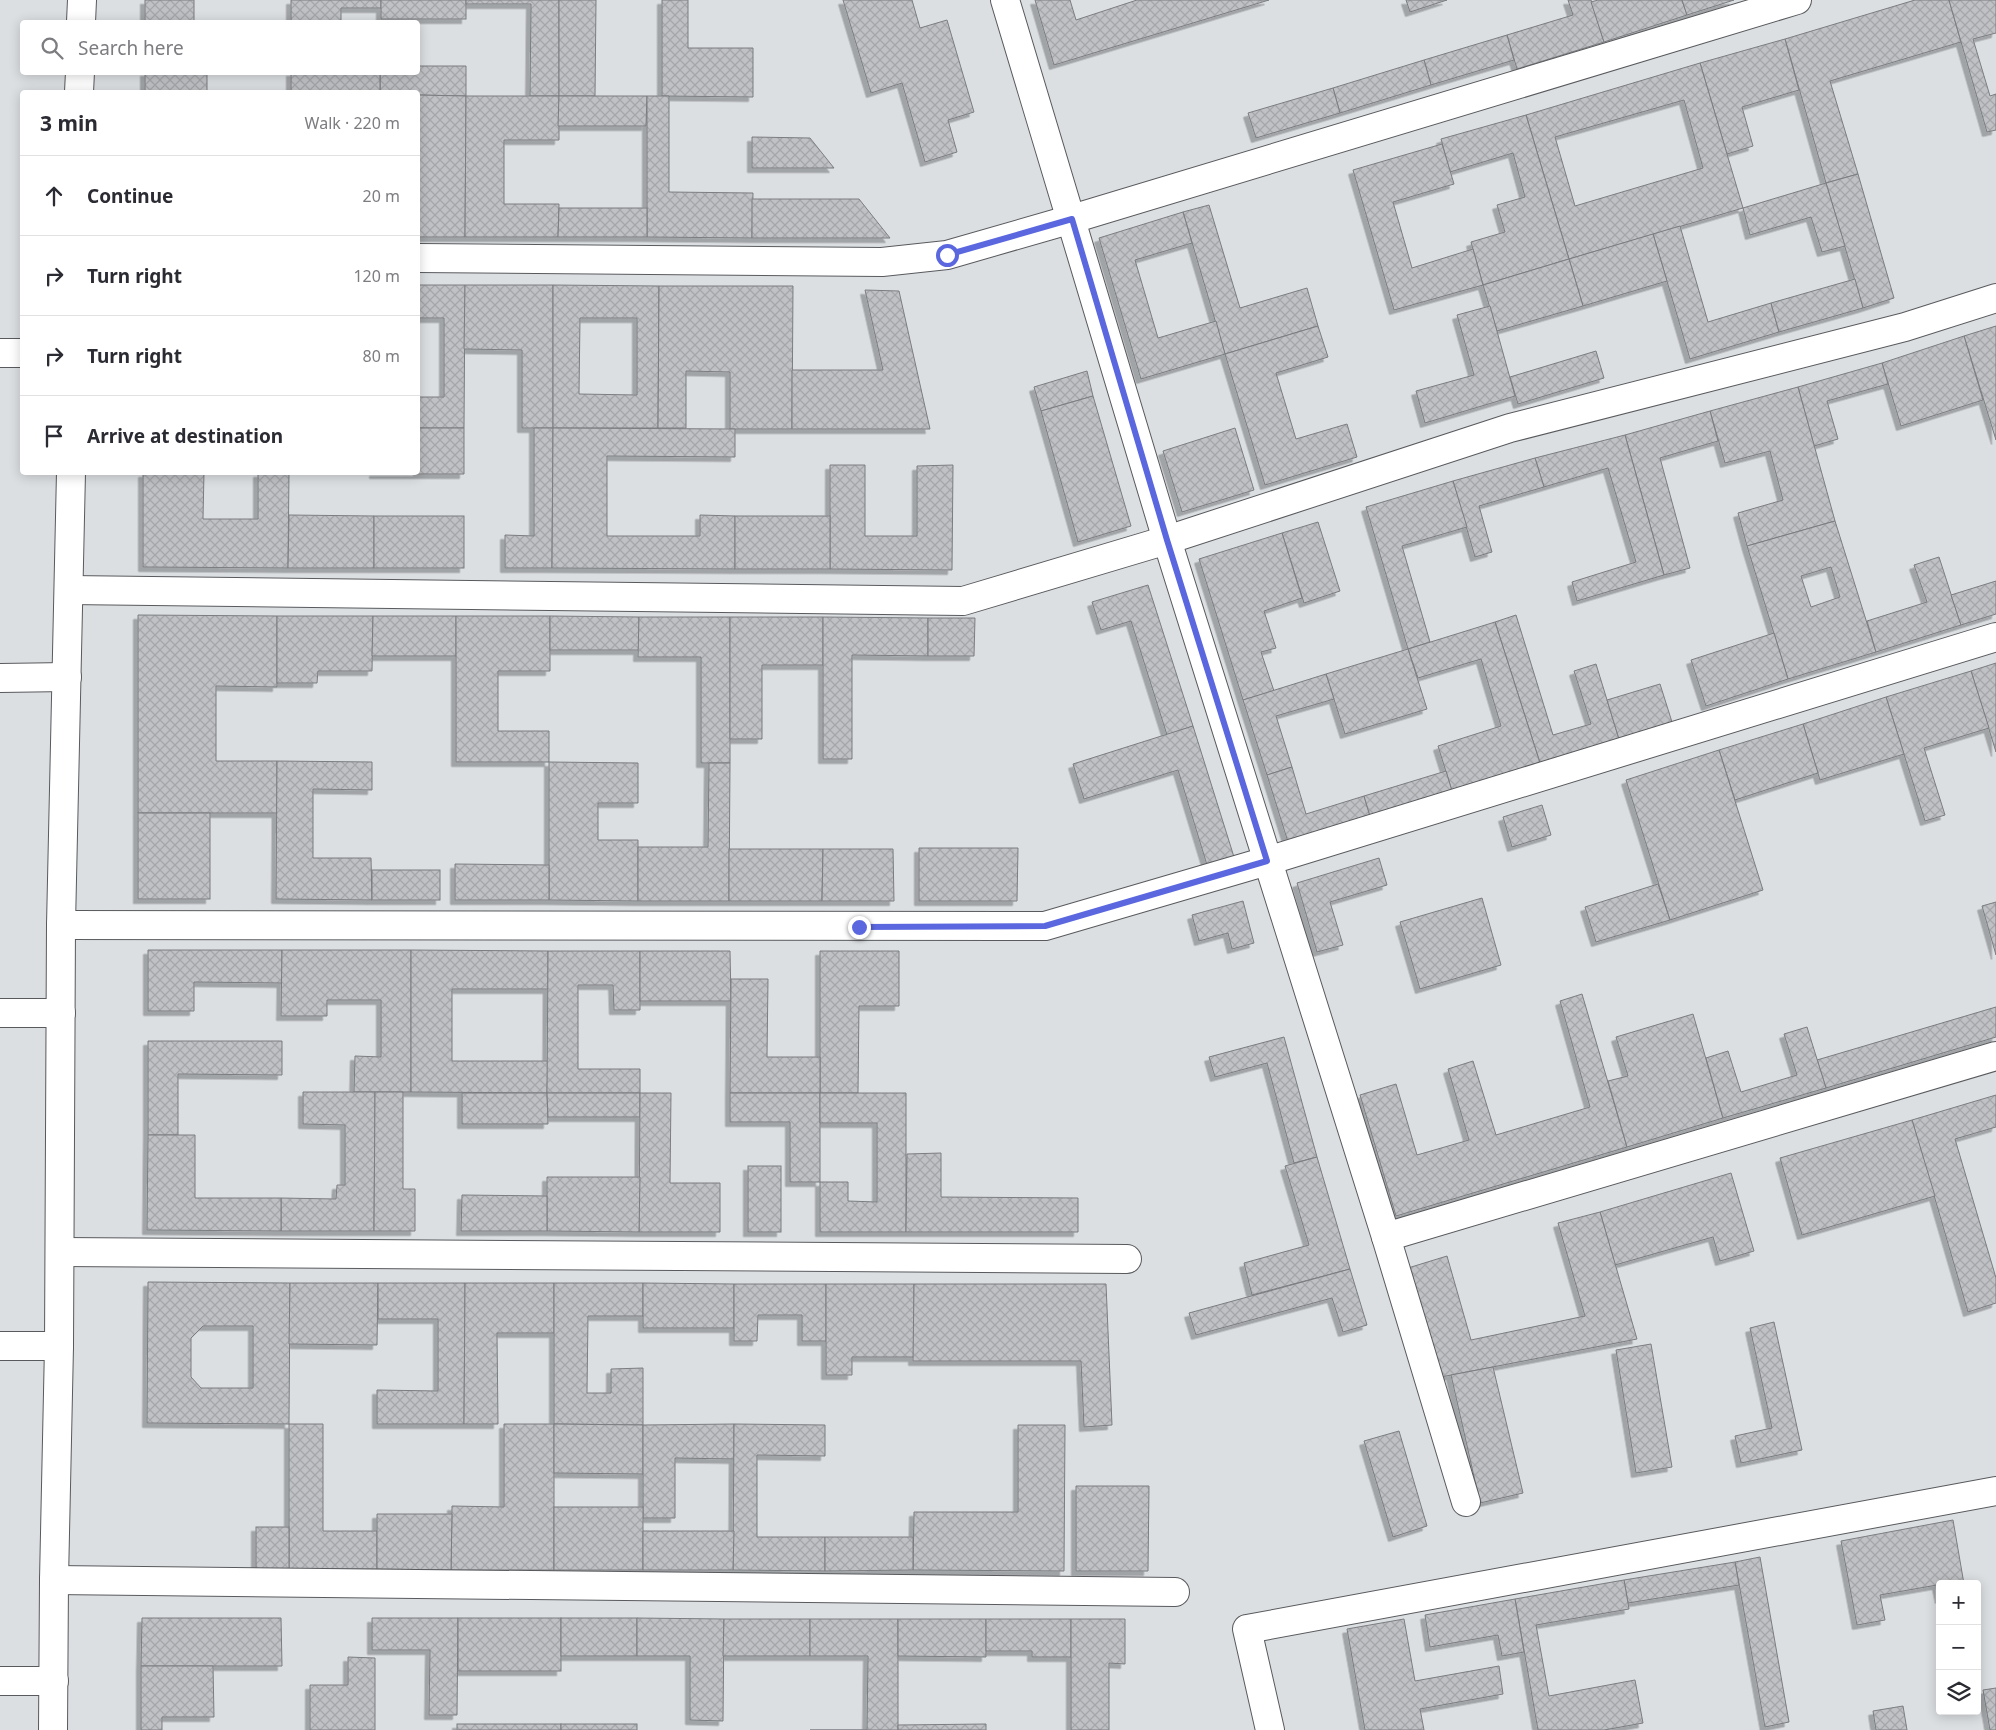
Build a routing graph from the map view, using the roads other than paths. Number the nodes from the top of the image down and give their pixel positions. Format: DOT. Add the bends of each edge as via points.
graph roads {
  1 [pos="82,0"];
  2 [pos="1005,0"];
  3 [pos="1797,0"];
  4 [pos="81,20"];
  5 [pos="80,75"];
  6 [pos="79,90"];
  7 [pos="1072,219"];
  8 [pos="420,258"];
  9 [pos="1996,298"];
  10 [pos="0,353"];
  11 [pos="20,353"];
  12 [pos="71,475"];
  13 [pos="1167,540"];
  14 [pos="69,590"];
  15 [pos="1996,638"];
  16 [pos="67,677"];
  17 [pos="0,678"];
  18 [pos="1267,861"];
  19 [pos="61,925"];
  20 [pos="0,1013"];
  21 [pos="61,1013"];
  22 [pos="1996,1056"];
  23 [pos="1386,1237"];
  24 [pos="60,1252"];
  25 [pos="1127,1259"];
  26 [pos="0,1346"];
  27 [pos="60,1346"];
  28 [pos="1996,1491"];
  29 [pos="1466,1502"];
  30 [pos="54,1580"];
  31 [pos="1174,1592"];
  32 [pos="0,1680"];
  33 [pos="54,1681"];
  34 [pos="53,1730"];
  35 [pos="1270,1730"];
  1 -- 4 [label="street"];
  2 -- 7 [label="street"];
  3 -- 7 [label="street"];
  5 -- 6 [label="street"];
  7 -- 8 [label="street" via="947,255 882,262"];
  7 -- 13 [label="street"];
  9 -- 13 [label="street" via="1905,327 1510,428"];
  10 -- 11 [label="street"];
  12 -- 14 [label="street"];
  13 -- 14 [label="street" via="964,601"];
  13 -- 18 [label="street"];
  14 -- 16 [label="street"];
  15 -- 18 [label="street"];
  16 -- 17 [label="street"];
  16 -- 19 [label="street"];
  18 -- 19 [label="street" via="1045,926"];
  18 -- 23 [label="street"];
  19 -- 21 [label="street"];
  20 -- 21 [label="street"];
  21 -- 24 [label="street"];
  22 -- 23 [label="street"];
  23 -- 29 [label="street"];
  24 -- 25 [label="street"];
  24 -- 27 [label="street"];
  26 -- 27 [label="street"];
  27 -- 30 [label="street"];
  28 -- 35 [label="street" via="1246,1629"];
  30 -- 31 [label="street"];
  30 -- 33 [label="street"];
  32 -- 33 [label="street"];
  33 -- 34 [label="street"];
}
